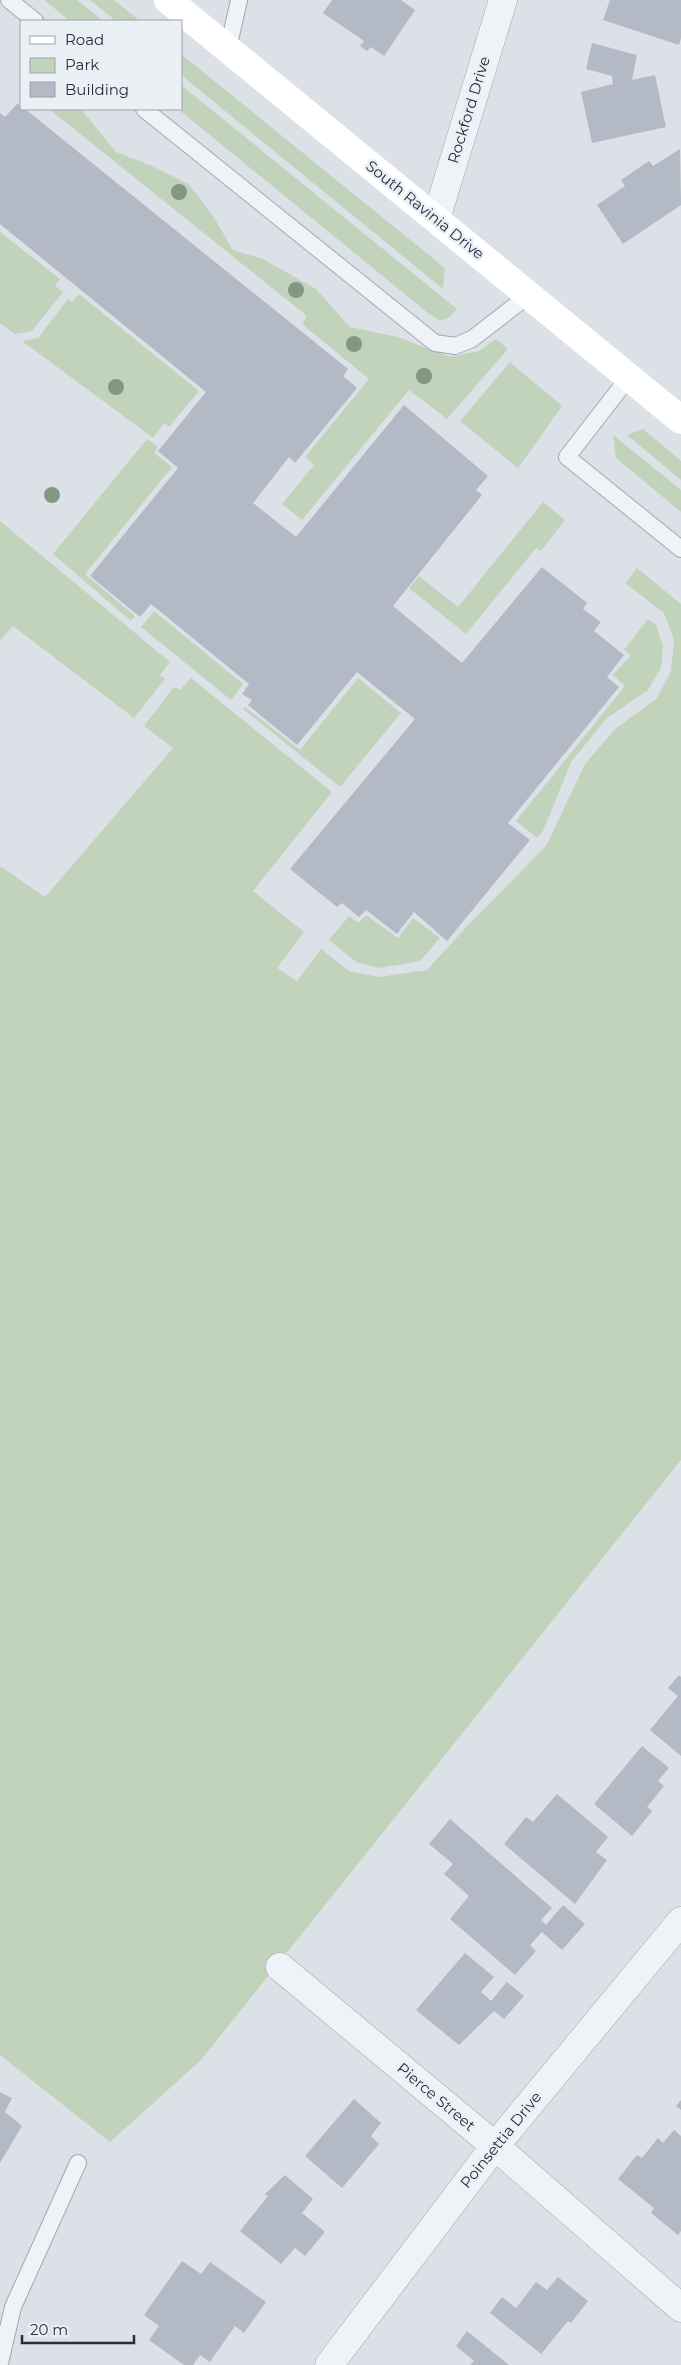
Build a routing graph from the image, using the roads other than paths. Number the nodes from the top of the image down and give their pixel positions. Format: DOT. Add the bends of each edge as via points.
graph roads {
  1 [pos="8,0"];
  2 [pos="168,0"];
  3 [pos="239,0"];
  4 [pos="503,0"];
  5 [pos="34,20"];
  6 [pos="228,49"];
  7 [pos="145,110"];
  8 [pos="436,219"];
  9 [pos="529,295"];
  10 [pos="628,377"];
  11 [pos="681,420"];
  12 [pos="681,549"];
  13 [pos="681,1921"];
  14 [pos="280,1967"];
  15 [pos="495,2146"];
  16 [pos="78,2163"];
  17 [pos="681,2308"];
  18 [pos="0,2363"];
  19 [pos="329,2365"];
  1 -- 5 [label="lane"];
  2 -- 6 [label="street, South Ravinia Drive"];
  3 -- 6 [label="lane"];
  4 -- 8 [label="street, Rockford Drive"];
  6 -- 8 [label="street, South Ravinia Drive"];
  7 -- 9 [label="lane" via="435,343 455,346 472,339"];
  8 -- 9 [label="street, South Ravinia Drive"];
  9 -- 10 [label="street, South Ravinia Drive"];
  10 -- 11 [label="street, South Ravinia Drive"];
  10 -- 12 [label="lane" via="567,457"];
  13 -- 15 [label="street, Poinsettia Drive"];
  14 -- 15 [label="street, Pierce Street"];
  15 -- 17 [label="street, Pierce Street"];
  15 -- 19 [label="street, Poinsettia Drive"];
  16 -- 18 [label="lane" via="13,2307"];
}
